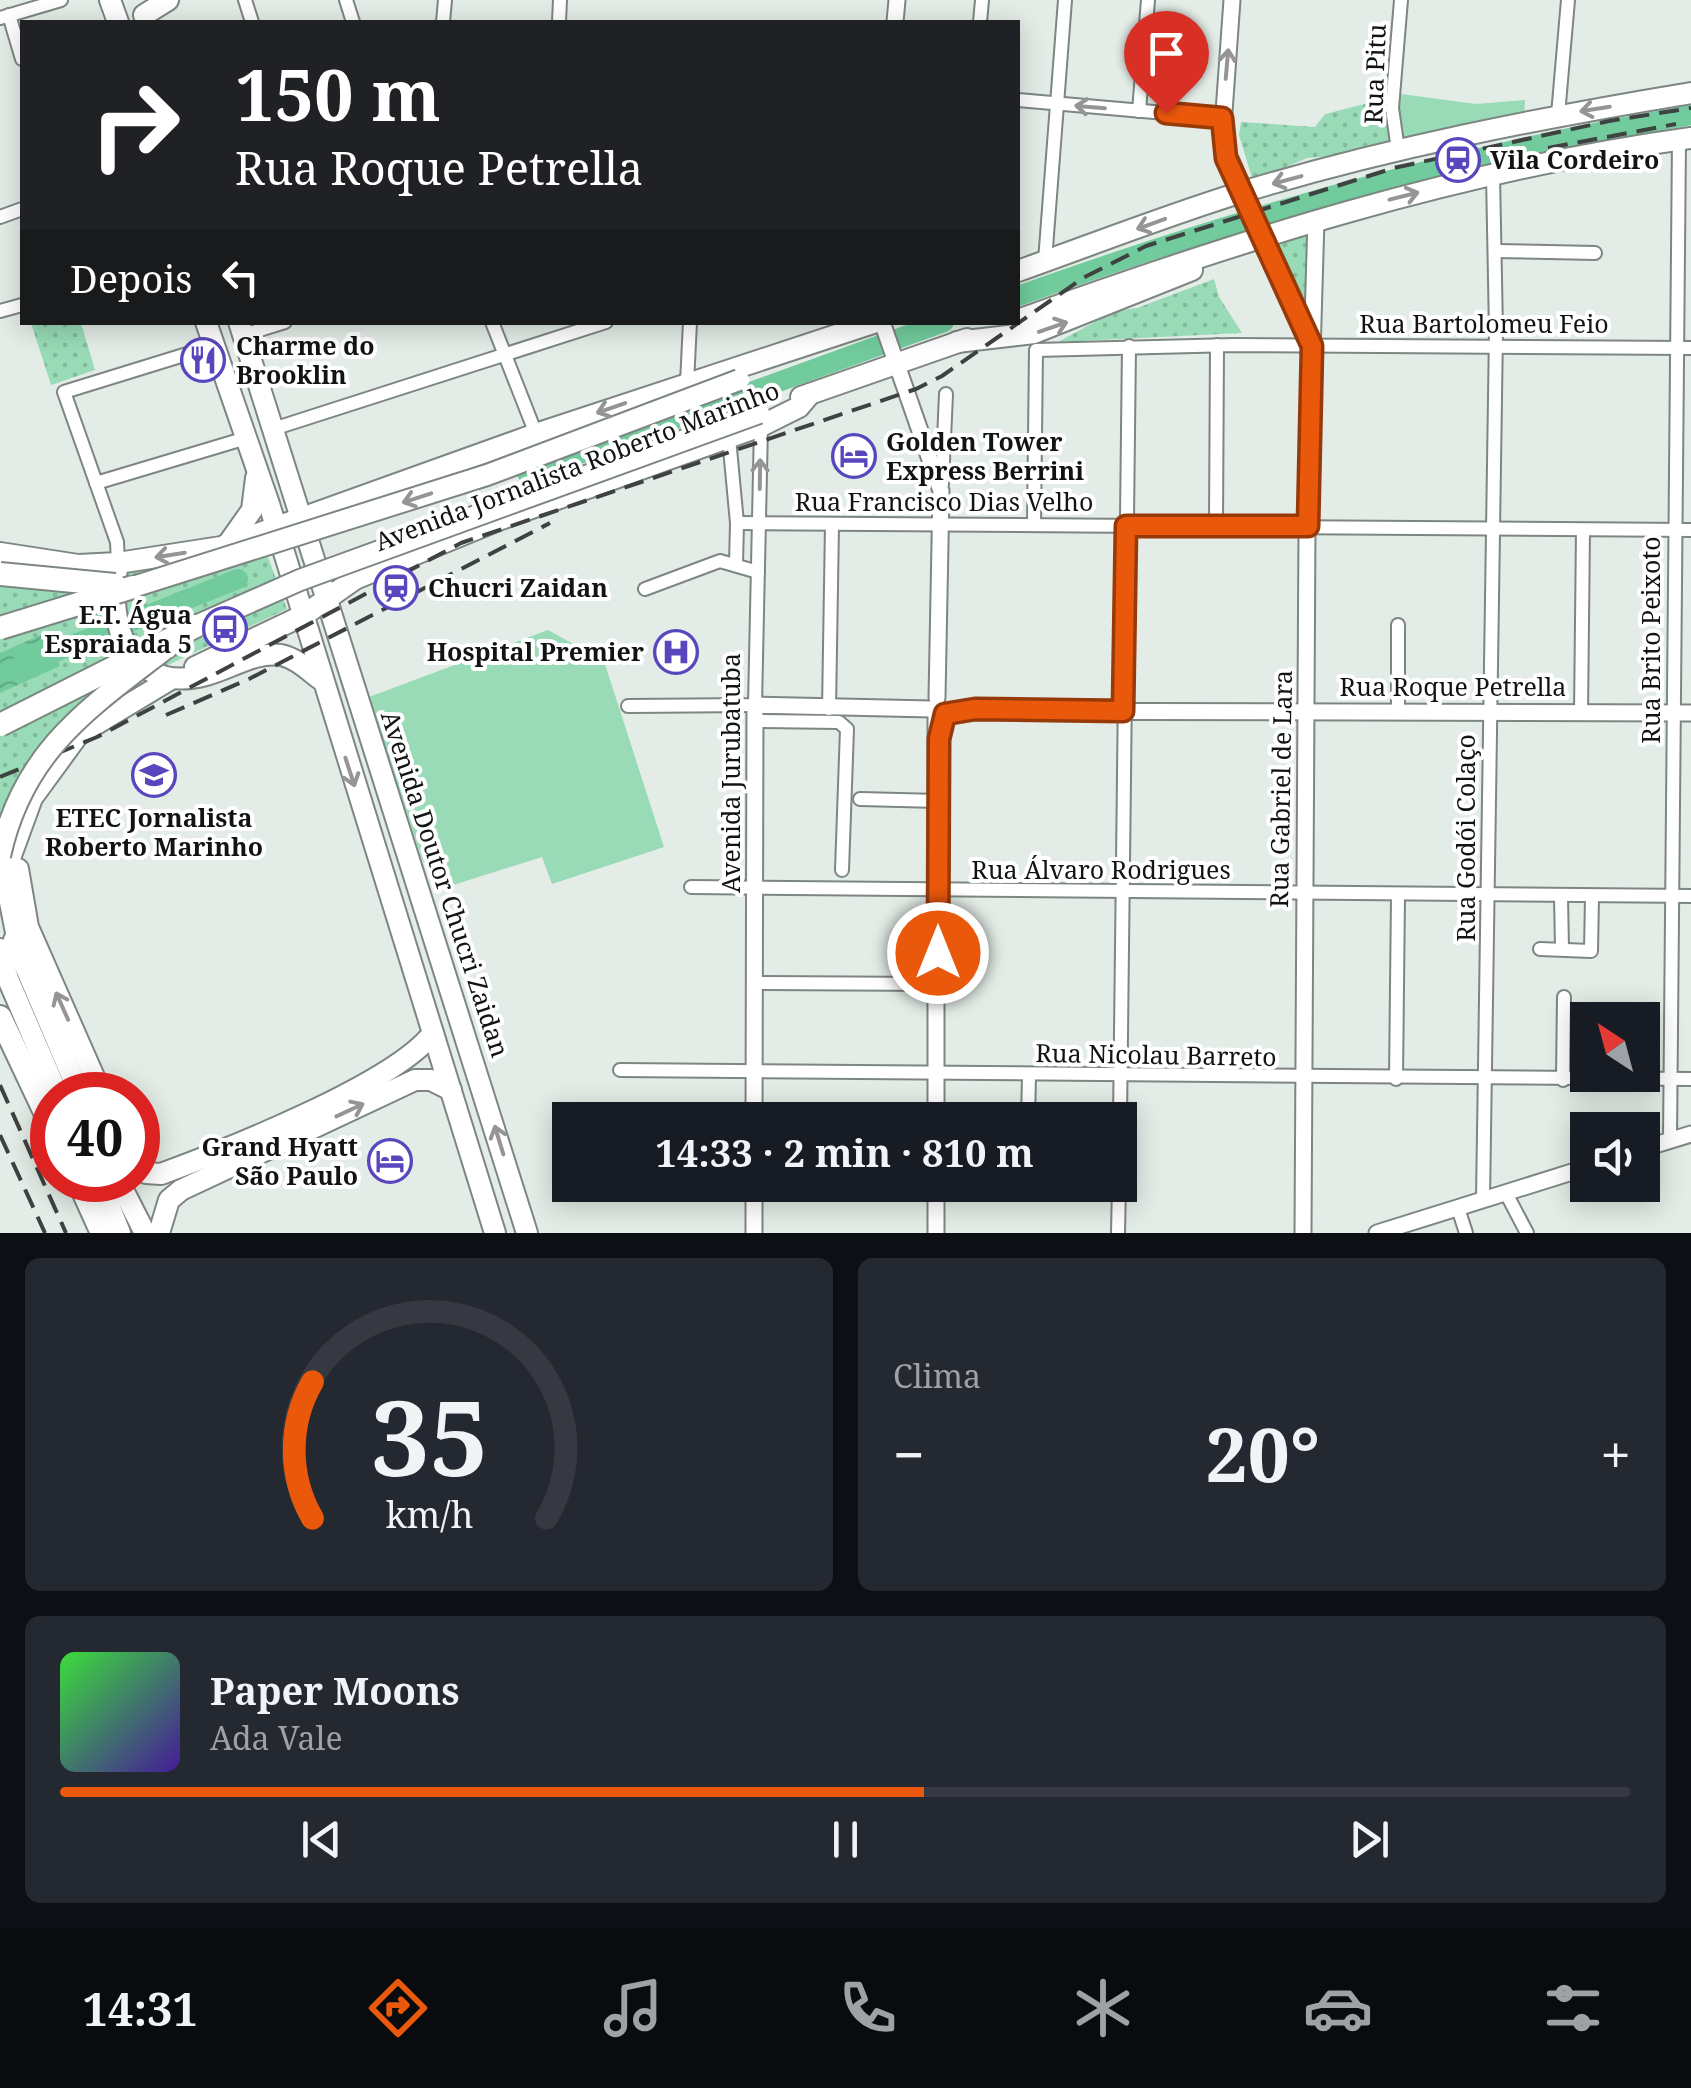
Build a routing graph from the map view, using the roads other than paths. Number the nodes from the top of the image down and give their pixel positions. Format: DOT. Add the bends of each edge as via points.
graph roads {
  1 [pos="60,0"];
  2 [pos="168,0"];
  3 [pos="1064,0"];
  4 [pos="1148,0"];
  5 [pos="1232,0"];
  6 [pos="1401,0"];
  7 [pos="1568,0"];
  8 [pos="144,13"];
  9 [pos="4,16"];
  10 [pos="20,54"];
  11 [pos="1691,93"];
  12 [pos="1020,100"];
  13 [pos="1056,104"];
  14 [pos="1139,110"];
  15 [pos="1558,115"];
  16 [pos="1222,118"];
  17 [pos="1685,139"];
  18 [pos="1398,150"];
  19 [pos="1493,175"];
  20 [pos="1246,198"];
  21 [pos="1316,219"];
  22 [pos="1260,230"];
  23 [pos="1495,251"];
  24 [pos="1594,253"];
  25 [pos="1046,261"];
  26 [pos="1020,271"];
  27 [pos="1020,319"];
  28 [pos="207,325"];
  29 [pos="493,325"];
  30 [pos="596,325"];
  31 [pos="690,325"];
  32 [pos="1003,325"];
  33 [pos="881,326"];
  34 [pos="241,329"];
  35 [pos="847,333"];
  36 [pos="957,342"];
  37 [pos="213,346"];
  38 [pos="1129,346"];
  39 [pos="1217,346"];
  40 [pos="1312,346"];
  41 [pos="1496,347"];
  42 [pos="1684,348"];
  43 [pos="503,354"];
  44 [pos="896,358"];
  45 [pos="687,383"];
  46 [pos="946,394"];
  47 [pos="760,419"];
  48 [pos="273,430"];
  49 [pos="536,434"];
  50 [pos="729,438"];
  51 [pos="243,439"];
  52 [pos="256,471"];
  53 [pos="285,471"];
  54 [pos="96,484"];
  55 [pos="941,492"];
  56 [pos="344,503"];
  57 [pos="300,519"];
  58 [pos="738,523"];
  59 [pos="759,523"];
  60 [pos="1034,524"];
  61 [pos="832,525"];
  62 [pos="942,526"];
  63 [pos="1126,526"];
  64 [pos="1216,526"];
  65 [pos="1308,526"];
  66 [pos="276,527"];
  67 [pos="1492,529"];
  68 [pos="1583,530"];
  69 [pos="1674,530"];
  70 [pos="1691,530"];
  71 [pos="221,547"];
  72 [pos="0,553"];
  73 [pos="118,563"];
  74 [pos="736,563"];
  75 [pos="758,572"];
  76 [pos="0,574"];
  77 [pos="355,579"];
  78 [pos="133,587"];
  79 [pos="645,589"];
  80 [pos="324,599"];
  81 [pos="304,615"];
  82 [pos="1398,625"];
  83 [pos="196,626"];
  84 [pos="0,628"];
  85 [pos="338,633"];
  86 [pos="310,640"];
  87 [pos="170,678"];
  88 [pos="320,679"];
  89 [pos="628,706"];
  90 [pos="941,706"];
  91 [pos="828,708"];
  92 [pos="1123,711"];
  93 [pos="1308,712"];
  94 [pos="1398,712"];
  95 [pos="1490,712"];
  96 [pos="755,713"];
  97 [pos="1582,713"];
  98 [pos="1673,713"];
  99 [pos="1691,713"];
  100 [pos="0,725"];
  101 [pos="860,799"];
  102 [pos="939,801"];
  103 [pos="22,818"];
  104 [pos="0,856"];
  105 [pos="842,870"];
  106 [pos="691,887"];
  107 [pos="756,891"];
  108 [pos="938,892"];
  109 [pos="1305,893"];
  110 [pos="1122,894"];
  111 [pos="1398,896"];
  112 [pos="1488,896"];
  113 [pos="1592,896"];
  114 [pos="1672,896"];
  115 [pos="1691,896"];
  116 [pos="1561,897"];
  117 [pos="0,917"];
  118 [pos="1562,948"];
  119 [pos="10,949"];
  120 [pos="1540,949"];
  121 [pos="755,982"];
  122 [pos="938,984"];
  123 [pos="1564,997"];
  124 [pos="0,1017"];
  125 [pos="433,1033"];
  126 [pos="410,1058"];
  127 [pos="620,1070"];
  128 [pos="48,1072"];
  129 [pos="69,1072"];
  130 [pos="92,1072"];
  131 [pos="754,1073"];
  132 [pos="936,1075"];
  133 [pos="1029,1076"];
  134 [pos="1120,1076"];
  135 [pos="419,1079"];
  136 [pos="1304,1079"];
  137 [pos="1396,1079"];
  138 [pos="1691,1079"];
  139 [pos="30,1080"];
  140 [pos="1488,1080"];
  141 [pos="1563,1080"];
  142 [pos="1672,1080"];
  143 [pos="450,1090"];
  144 [pos="754,1102"];
  145 [pos="936,1102"];
  146 [pos="1028,1102"];
  147 [pos="1120,1102"];
  148 [pos="1691,1134"];
  149 [pos="1670,1140"];
  150 [pos="1660,1143"];
  151 [pos="160,1166"];
  152 [pos="1570,1173"];
  153 [pos="1506,1193"];
  154 [pos="160,1194"];
  155 [pos="169,1200"];
  156 [pos="1483,1200"];
  157 [pos="103,1202"];
  158 [pos="109,1202"];
  159 [pos="111,1202"];
  160 [pos="115,1202"];
  161 [pos="118,1202"];
  162 [pos="754,1202"];
  163 [pos="936,1202"];
  164 [pos="1119,1202"];
  165 [pos="1458,1208"];
  166 [pos="102,1233"];
  167 [pos="118,1233"];
  168 [pos="126,1233"];
  169 [pos="138,1233"];
  170 [pos="146,1233"];
  171 [pos="160,1233"];
  172 [pos="495,1233"];
  173 [pos="527,1233"];
  174 [pos="754,1233"];
  175 [pos="936,1233"];
  176 [pos="1118,1233"];
  177 [pos="1303,1233"];
  178 [pos="1377,1233"];
  179 [pos="1466,1233"];
  180 [pos="1527,1233"];
  1 -- 9 [label="street"];
  2 -- 8 [label="main road"];
  3 -- 13 [label="street"];
  4 -- 14 [label="street"];
  16 -- 5 [label="street, Rua Gabriel de Lara, one-way"];
  6 -- 18 [label="street, Rua Pitu" via="1392,108"];
  7 -- 15 [label="street"];
  9 -- 10 [label="street"];
  11 -- 15 [label="main road, one-way"];
  12 -- 13 [label="street"];
  14 -- 13 [label="street, one-way"];
  13 -- 25 [label="street"];
  14 -- 16 [label="street"];
  15 -- 18 [label="main road"];
  16 -- 20 [label="street, Rua Gabriel de Lara" via="1226,158"];
  17 -- 19 [label="main road, Avenida Jornalista Roberto Marinho"];
  17 -- 42 [label="street, Rua Brito Peixoto"];
  18 -- 20 [label="main road, one-way"];
  21 -- 19 [label="main road, Avenida Jornalista Roberto Marinho, one-way"];
  19 -- 23 [label="street, Rua Godói Colaço"];
  20 -- 22 [label="street, Rua Gabriel de Lara"];
  20 -- 25 [label="main road, one-way"];
  21 -- 22 [label="main road, Avenida Jornalista Roberto Marinho"];
  21 -- 40 [label="street, Rua Gabriel de Lara"];
  22 -- 27 [label="main road, Avenida Jornalista Roberto Marinho"];
  36 -- 22 [label="main road, one-way" via="1034,333 1084,316"];
  22 -- 40 [label="street, Rua Gabriel de Lara"];
  23 -- 24 [label="street"];
  23 -- 41 [label="street, Rua Godói Colaço"];
  25 -- 26 [label="main road"];
  28 -- 37 [label="main road"];
  29 -- 43 [label="street"];
  30 -- 43 [label="street"];
  31 -- 45 [label="street"];
  32 -- 36 [label="main road, Avenida Jornalista Roberto Marinho"];
  33 -- 35 [label="main road, Avenida Jornalista Roberto Marinho"];
  33 -- 44 [label="street"];
  34 -- 48 [label="main road, Avenida Doutor Chucri Zaidan"];
  35 -- 45 [label="main road, Avenida Jornalista Roberto Marinho"];
  35 -- 78 [label="main road, one-way, bridge" via="487,475"];
  36 -- 44 [label="main road, Avenida Jornalista Roberto Marinho"];
  37 -- 51 [label="main road"];
  37 -- 54 [label="street" via="64,392"];
  38 -- 39 [label="street, Rua Bartolomeu Feio"];
  38 -- 60 [label="street, Rua Bartolomeu Feio" via="1036,350"];
  38 -- 63 [label="street"];
  39 -- 40 [label="street, Rua Bartolomeu Feio"];
  39 -- 64 [label="street"];
  40 -- 41 [label="street, Rua Bartolomeu Feio"];
  40 -- 65 [label="street, Rua Gabriel de Lara"];
  41 -- 42 [label="street, Rua Bartolomeu Feio"];
  41 -- 67 [label="street, Rua Godói Colaço"];
  42 -- 69 [label="street, Rua Brito Peixoto"];
  43 -- 48 [label="street"];
  43 -- 49 [label="street"];
  44 -- 47 [label="main road, Avenida Jornalista Roberto Marinho"];
  44 -- 55 [label="street"];
  45 -- 49 [label="main road, Avenida Jornalista Roberto Marinho, one-way"];
  46 -- 55 [label="street"];
  47 -- 50 [label="main road, Avenida Jornalista Roberto Marinho"];
  59 -- 47 [label="street, Avenida Jurubatuba, one-way"];
  47 -- 83 [label="main road, bridge" via="315,574"];
  48 -- 53 [label="main road, Avenida Doutor Chucri Zaidan"];
  49 -- 56 [label="main road, Avenida Jornalista Roberto Marinho"];
  50 -- 58 [label="street"];
  50 -- 77 [label="main road, Avenida Jornalista Roberto Marinho"];
  51 -- 52 [label="main road"];
  51 -- 54 [label="street"];
  52 -- 66 [label="main road"];
  52 -- 71 [label="main road" via="252,510 241,531"];
  53 -- 56 [label="main road" via="302,492"];
  53 -- 57 [label="main road, Avenida Doutor Chucri Zaidan"];
  54 -- 73 [label="street"];
  55 -- 62 [label="street"];
  56 -- 57 [label="main road, Avenida Jornalista Roberto Marinho"];
  57 -- 66 [label="main road, Avenida Jornalista Roberto Marinho"];
  57 -- 80 [label="main road, Avenida Doutor Chucri Zaidan"];
  58 -- 59 [label="street, Rua Francisco Dias Velho"];
  58 -- 74 [label="street"];
  59 -- 61 [label="street, Rua Francisco Dias Velho"];
  59 -- 75 [label="street, Avenida Jurubatuba"];
  60 -- 62 [label="street, Rua Francisco Dias Velho"];
  60 -- 63 [label="street, Rua Francisco Dias Velho"];
  61 -- 62 [label="street, Rua Francisco Dias Velho"];
  61 -- 91 [label="street"];
  62 -- 90 [label="street"];
  63 -- 64 [label="street, Rua Francisco Dias Velho"];
  63 -- 92 [label="street"];
  64 -- 65 [label="street, Rua Francisco Dias Velho"];
  65 -- 67 [label="street, Rua Francisco Dias Velho"];
  65 -- 93 [label="street, Rua Gabriel de Lara"];
  66 -- 71 [label="main road, Avenida Jornalista Roberto Marinho"];
  66 -- 81 [label="main road"];
  67 -- 68 [label="street, Rua Francisco Dias Velho"];
  67 -- 95 [label="street, Rua Godói Colaço"];
  68 -- 69 [label="street, Rua Francisco Dias Velho"];
  68 -- 97 [label="street"];
  69 -- 70 [label="street, Rua Francisco Dias Velho"];
  69 -- 98 [label="street, Rua Brito Peixoto"];
  71 -- 73 [label="main road, Avenida Jornalista Roberto Marinho, one-way"];
  72 -- 73 [label="main road, Avenida Jornalista Roberto Marinho" via="62,564"];
  73 -- 87 [label="main road" via="112,600 123,644 141,664"];
  74 -- 75 [label="street"];
  74 -- 79 [label="street" via="720,561"];
  75 -- 96 [label="street, Avenida Jurubatuba"];
  76 -- 78 [label="highway, bridge"];
  77 -- 80 [label="main road, Avenida Jornalista Roberto Marinho"];
  77 -- 85 [label="main road" via="338,600"];
  78 -- 84 [label="highway, bridge"];
  80 -- 81 [label="main road, Avenida Jornalista Roberto Marinho"];
  80 -- 85 [label="main road, Avenida Doutor Chucri Zaidan"];
  81 -- 86 [label="main road"];
  81 -- 87 [label="main road, Avenida Jornalista Roberto Marinho"];
  82 -- 94 [label="street"];
  83 -- 100 [label="highway, bridge"];
  83 -- 104 [label="main road, bridge" via="56,737 14,806"];
  85 -- 86 [label="main road"];
  173 -- 85 [label="main road, Avenida Doutor Chucri Zaidan, one-way"];
  86 -- 88 [label="main road"];
  87 -- 88 [label="main road" via="279,655"];
  87 -- 103 [label="main road, Avenida Jornalista Roberto Marinho" via="78,735"];
  88 -- 125 [label="main road, one-way"];
  89 -- 96 [label="street, Rua Roque Petrella"];
  90 -- 91 [label="street, Rua Roque Petrella"];
  90 -- 92 [label="street, Rua Roque Petrella"];
  90 -- 102 [label="street"];
  91 -- 96 [label="street, Rua Roque Petrella"];
  92 -- 93 [label="street, Rua Roque Petrella"];
  92 -- 110 [label="street"];
  93 -- 94 [label="street, Rua Roque Petrella"];
  93 -- 109 [label="street, Rua Gabriel de Lara"];
  94 -- 95 [label="street, Rua Roque Petrella"];
  95 -- 97 [label="street, Rua Roque Petrella"];
  95 -- 112 [label="street, Rua Godói Colaço"];
  96 -- 105 [label="street" via="840,722 847,729"];
  96 -- 107 [label="street, Avenida Jurubatuba"];
  97 -- 98 [label="street, Rua Roque Petrella"];
  98 -- 99 [label="street, Rua Roque Petrella"];
  98 -- 114 [label="street, Rua Brito Peixoto"];
  101 -- 102 [label="street"];
  102 -- 108 [label="street"];
  103 -- 119 [label="main road" via="8,883"];
  130 -- 103 [label="main road, one-way" via="22,907"];
  106 -- 107 [label="street, Rua Álvaro Rodrigues"];
  107 -- 108 [label="street, Rua Álvaro Rodrigues"];
  107 -- 121 [label="street, Avenida Jurubatuba"];
  108 -- 110 [label="street, Rua Álvaro Rodrigues"];
  108 -- 122 [label="street"];
  109 -- 110 [label="street, Rua Álvaro Rodrigues"];
  109 -- 111 [label="street, Rua Álvaro Rodrigues"];
  109 -- 136 [label="street, Rua Gabriel de Lara"];
  110 -- 134 [label="street"];
  111 -- 112 [label="street, Rua Álvaro Rodrigues"];
  111 -- 137 [label="street"];
  112 -- 116 [label="street, Rua Álvaro Rodrigues"];
  112 -- 140 [label="street, Rua Godói Colaço"];
  113 -- 114 [label="street, Rua Álvaro Rodrigues"];
  113 -- 116 [label="street, Rua Álvaro Rodrigues"];
  113 -- 118 [label="street" via="1592,950"];
  114 -- 115 [label="street, Rua Álvaro Rodrigues"];
  114 -- 142 [label="street, Rua Brito Peixoto"];
  116 -- 118 [label="street"];
  117 -- 119 [label="main road"];
  118 -- 120 [label="street"];
  119 -- 128 [label="main road" via="8,979"];
  119 -- 129 [label="main road"];
  121 -- 122 [label="street"];
  121 -- 131 [label="street, Avenida Jurubatuba"];
  122 -- 132 [label="street"];
  123 -- 141 [label="street"];
  124 -- 139 [label="highway"];
  125 -- 126 [label="main road"];
  125 -- 143 [label="main road"];
  126 -- 135 [label="main road"];
  126 -- 151 [label="main road" via="283,1122"];
  127 -- 131 [label="street, Rua Nicolau Barreto"];
  131 -- 132 [label="street, Rua Nicolau Barreto"];
  131 -- 144 [label="street, Avenida Jurubatuba"];
  132 -- 133 [label="street, Rua Nicolau Barreto"];
  132 -- 145 [label="street"];
  133 -- 134 [label="street, Rua Nicolau Barreto"];
  133 -- 146 [label="street"];
  134 -- 136 [label="street, Rua Nicolau Barreto"];
  134 -- 147 [label="street"];
  135 -- 143 [label="main road"];
  155 -- 135 [label="main road, one-way"];
  136 -- 137 [label="street, Rua Nicolau Barreto"];
  136 -- 177 [label="street, Rua Gabriel de Lara"];
  137 -- 140 [label="street, Rua Nicolau Barreto"];
  138 -- 142 [label="street, Rua Nicolau Barreto"];
  140 -- 141 [label="street, Rua Nicolau Barreto"];
  140 -- 156 [label="street, Rua Godói Colaço"];
  141 -- 142 [label="street, Rua Nicolau Barreto"];
  142 -- 149 [label="street, Rua Brito Peixoto"];
  143 -- 172 [label="main road"];
  148 -- 149 [label="street"];
  149 -- 150 [label="street"];
  152 -- 153 [label="street"];
  153 -- 156 [label="street"];
  153 -- 180 [label="street"];
  154 -- 155 [label="main road"];
  155 -- 171 [label="main road"];
  156 -- 165 [label="street"];
  157 -- 166 [label="highway"];
  158 -- 167 [label="highway"];
  159 -- 168 [label="main road"];
  160 -- 169 [label="main road"];
  161 -- 170 [label="main road"];
  162 -- 174 [label="street"];
  163 -- 175 [label="street"];
  164 -- 176 [label="street"];
  165 -- 178 [label="street"];
  165 -- 179 [label="street"];
}
